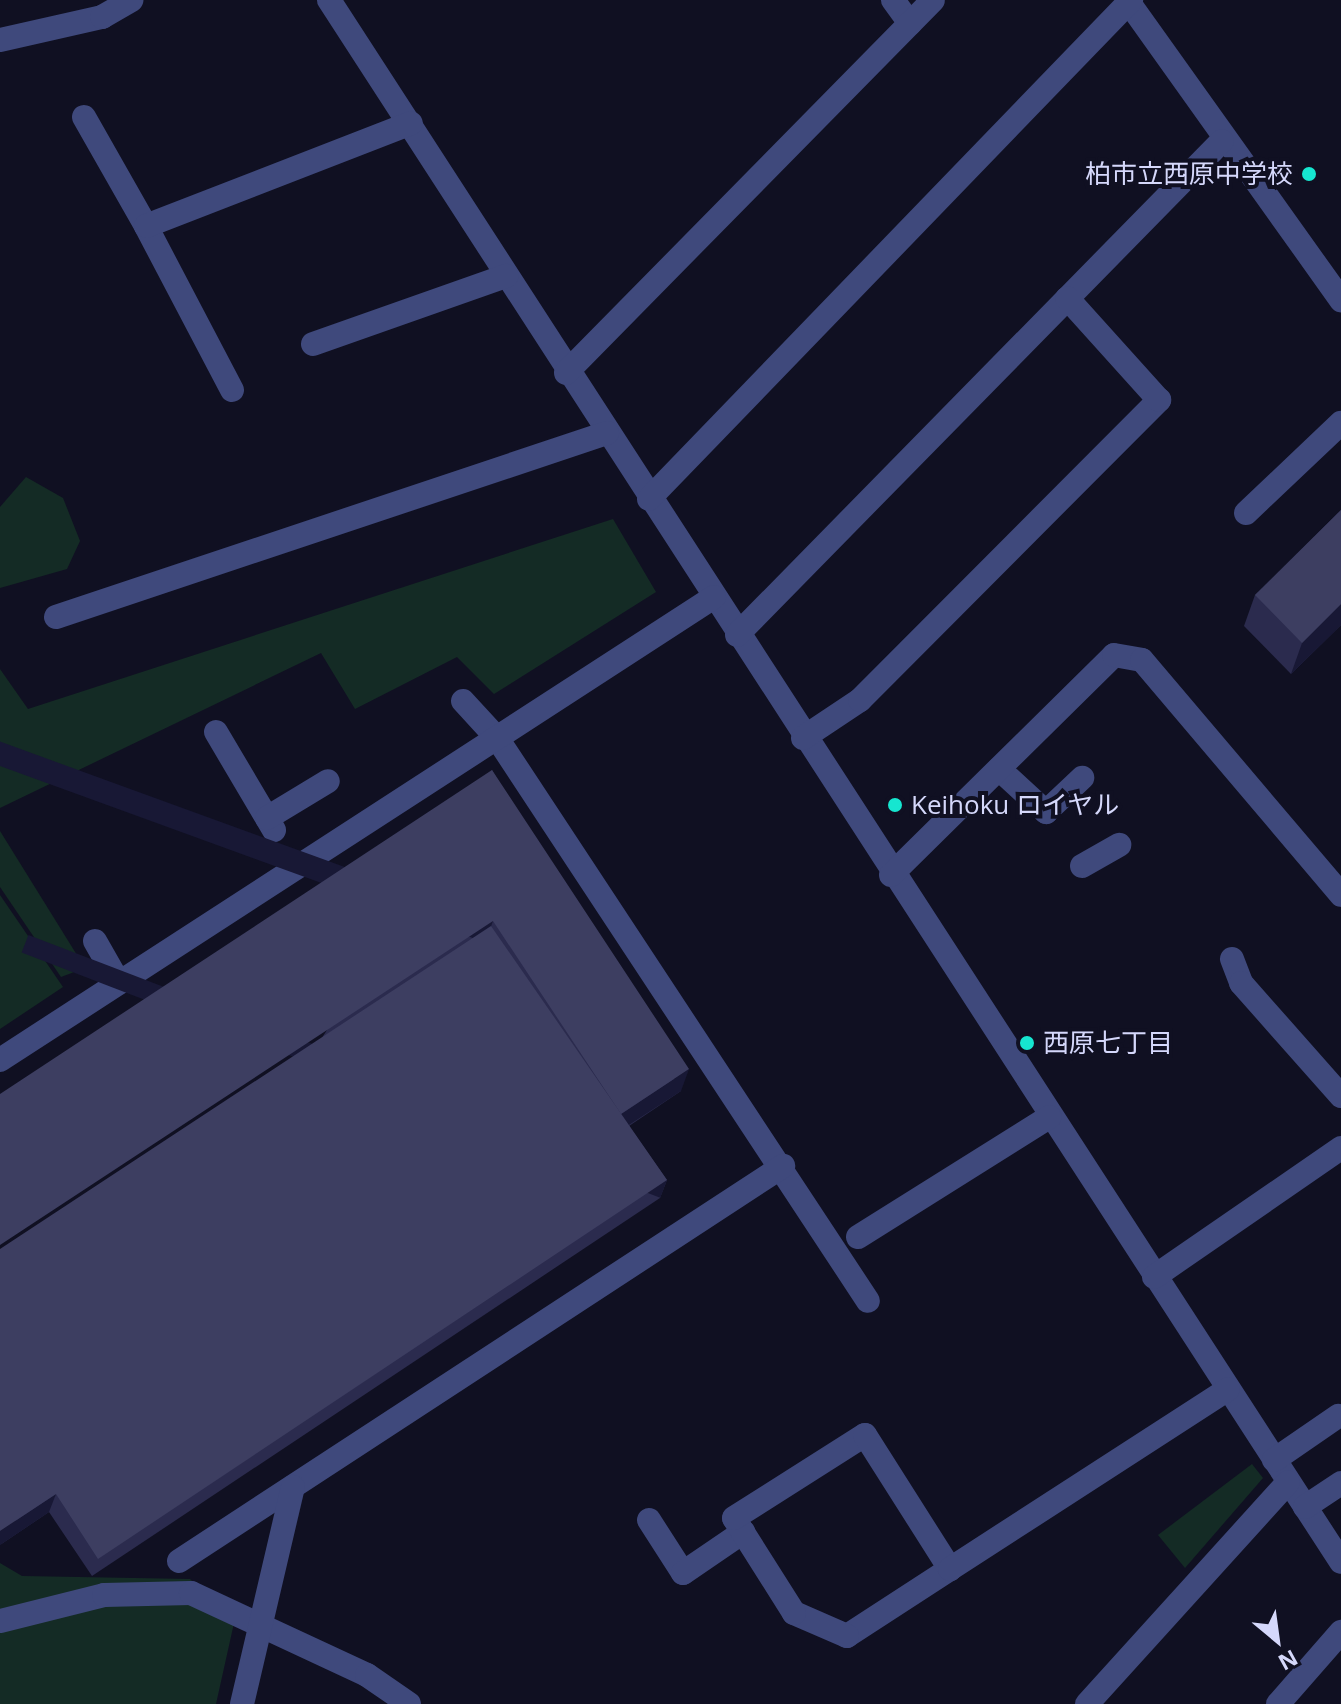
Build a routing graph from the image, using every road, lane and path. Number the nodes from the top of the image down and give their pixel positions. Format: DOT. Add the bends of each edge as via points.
graph roads {
  1 [pos="131,0"];
  2 [pos="329,0"];
  3 [pos="893,0"];
  4 [pos="933,0"];
  5 [pos="1129,1"];
  6 [pos="910,23"];
  7 [pos="0,40"];
  8 [pos="84,117"];
  9 [pos="411,123"];
  10 [pos="1222,141"];
  11 [pos="146,226"];
  12 [pos="506,276"];
  13 [pos="1067,298"];
  14 [pos="1341,300"];
  15 [pos="313,344"];
  16 [pos="566,373"];
  17 [pos="232,390"];
  18 [pos="1341,423"];
  19 [pos="607,433"];
  20 [pos="649,499"];
  21 [pos="1246,513"];
  22 [pos="714,597"];
  23 [pos="56,617"];
  24 [pos="737,635"];
  25 [pos="463,701"];
  26 [pos="216,732"];
  27 [pos="497,738"];
  28 [pos="803,738"];
  29 [pos="999,769"];
  30 [pos="1082,778"];
  31 [pos="328,781"];
  32 [pos="1119,845"];
  33 [pos="1082,866"];
  34 [pos="891,875"];
  35 [pos="1341,895"];
  36 [pos="95,941"];
  37 [pos="1232,959"];
  38 [pos="119,983"];
  39 [pos="0,1060"];
  40 [pos="1341,1096"];
  41 [pos="1049,1117"];
  42 [pos="1341,1148"];
  43 [pos="783,1166"];
  44 [pos="858,1237"];
  45 [pos="1154,1277"];
  46 [pos="868,1301"];
  47 [pos="1228,1389"];
  48 [pos="1338,1416"];
  49 [pos="1274,1460"];
  50 [pos="1288,1482"];
  51 [pos="1341,1483"];
  52 [pos="293,1487"];
  53 [pos="1305,1507"];
  54 [pos="649,1520"];
  55 [pos="743,1532"];
  56 [pos="179,1561"];
  57 [pos="1341,1562"];
  58 [pos="950,1569"];
  59 [pos="0,1621"];
  60 [pos="258,1626"];
  61 [pos="1341,1632"];
  62 [pos="242,1704"];
  63 [pos="409,1704"];
  64 [pos="1087,1704"];
  65 [pos="1278,1704"];
  1 -- 7 [label="street" via="102,17"];
  2 -- 9 [label="street"];
  3 -- 6 [label="street"];
  4 -- 6 [label="street"];
  5 -- 10 [label="street"];
  5 -- 20 [label="street"];
  6 -- 16 [label="street"];
  8 -- 11 [label="street"];
  9 -- 11 [label="street"];
  9 -- 12 [label="street"];
  10 -- 13 [label="street"];
  10 -- 14 [label="street"];
  11 -- 17 [label="street"];
  12 -- 15 [label="street"];
  12 -- 16 [label="street"];
  13 -- 24 [label="street"];
  13 -- 28 [label="street" via="1159,400 860,700"];
  16 -- 19 [label="street"];
  18 -- 21 [label="street"];
  19 -- 20 [label="street"];
  19 -- 23 [label="street"];
  20 -- 22 [label="street"];
  22 -- 24 [label="street"];
  22 -- 27 [label="street"];
  24 -- 28 [label="street"];
  25 -- 27 [label="street"];
  26 -- 31 [label="street" via="271,824"];
  27 -- 38 [label="street"];
  27 -- 43 [label="street"];
  28 -- 34 [label="street"];
  29 -- 30 [label="street" via="1046,812"];
  29 -- 34 [label="street"];
  29 -- 35 [label="street" via="1114,655 1142,660"];
  32 -- 33 [label="street"];
  34 -- 41 [label="street"];
  36 -- 38 [label="street"];
  37 -- 40 [label="street" via="1241,983"];
  38 -- 39 [label="street"];
  41 -- 44 [label="street"];
  41 -- 45 [label="street"];
  42 -- 45 [label="street"];
  43 -- 46 [label="street"];
  43 -- 52 [label="street"];
  45 -- 47 [label="street"];
  47 -- 49 [label="street"];
  47 -- 58 [label="street"];
  48 -- 49 [label="street"];
  49 -- 50 [label="street"];
  50 -- 53 [label="street"];
  50 -- 64 [label="street"];
  51 -- 53 [label="street"];
  52 -- 56 [label="street"];
  52 -- 60 [label="street"];
  53 -- 57 [label="street"];
  54 -- 55 [label="street" via="683,1573"];
  55 -- 58 [label="street" via="794,1613 847,1636"];
  55 -- 58 [label="street" via="734,1518 865,1435"];
  59 -- 60 [label="street" via="104,1595 191,1593"];
  60 -- 62 [label="street"];
  60 -- 63 [label="street" via="367,1675"];
  61 -- 65 [label="street"];
}
